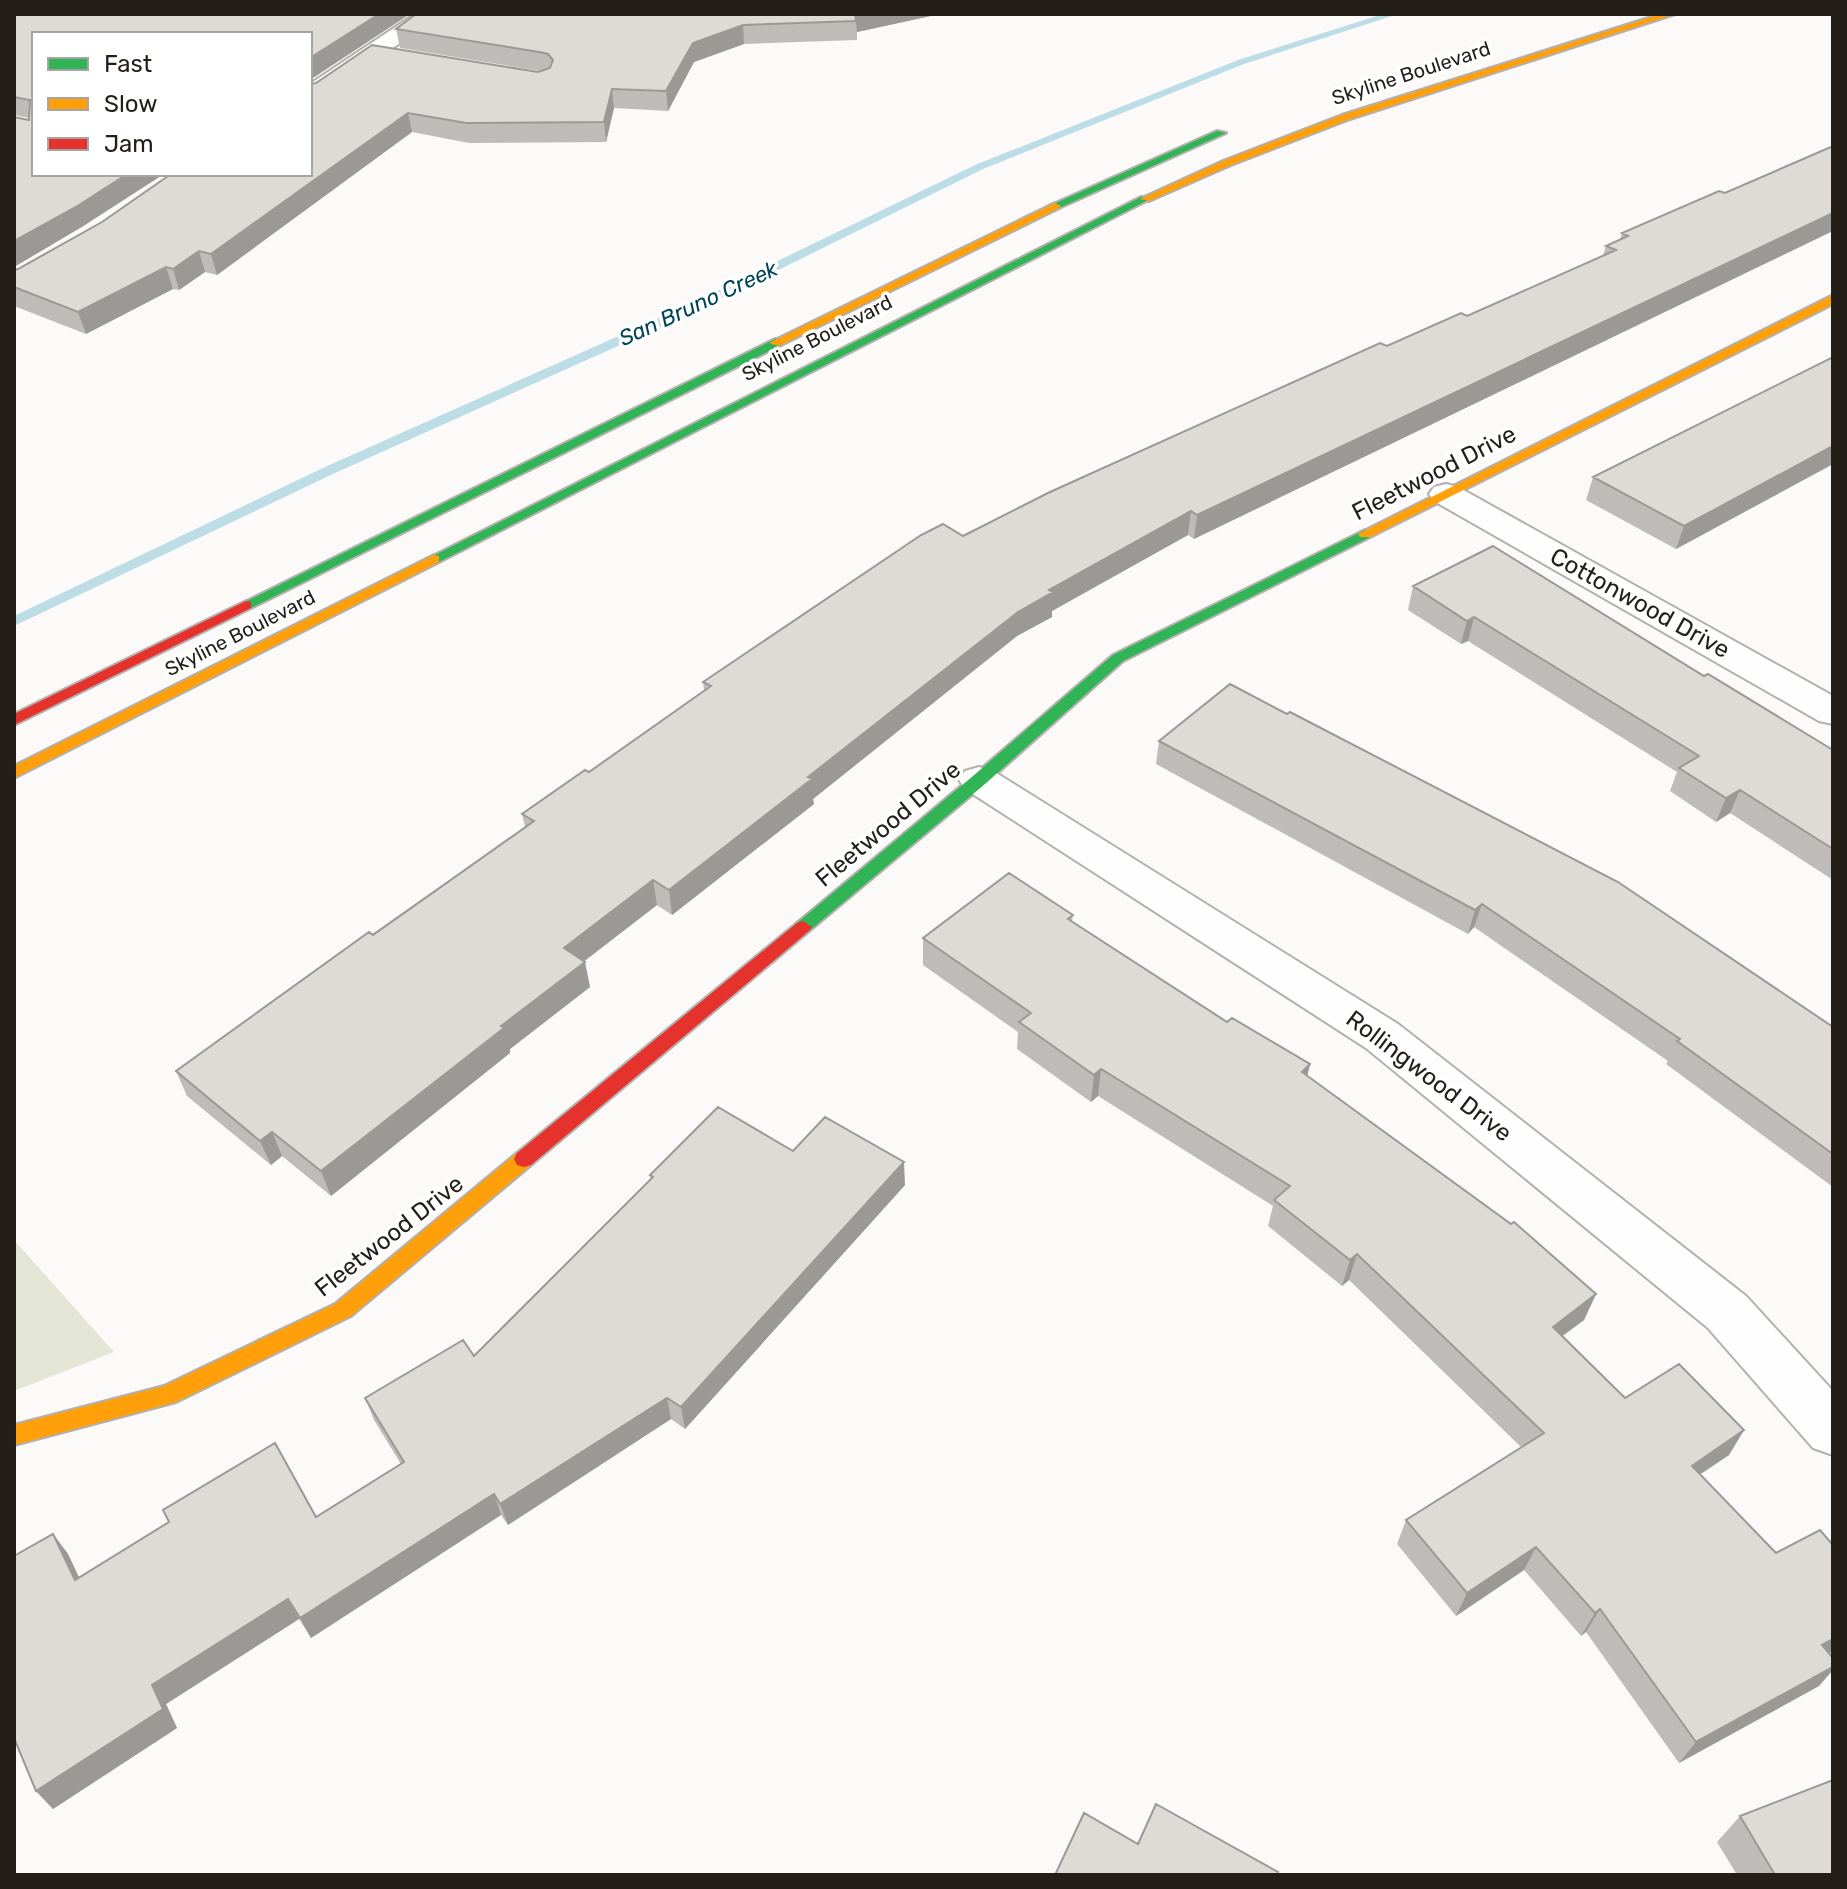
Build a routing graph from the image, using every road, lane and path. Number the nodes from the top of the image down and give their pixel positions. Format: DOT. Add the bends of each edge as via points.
graph roads {
  1 [pos="1670,14"];
  2 [pos="423,15"];
  3 [pos="373,54"];
  4 [pos="403,59"];
  5 [pos="312,94"];
  6 [pos="1240,125"];
  7 [pos="1833,299"];
  8 [pos="1446,494"];
  9 [pos="1833,712"];
  10 [pos="14,720"];
  11 [pos="14,773"];
  12 [pos="979,780"];
  13 [pos="1833,1430"];
  14 [pos="14,1435"];
  1 -- 11 [label="main road, Skyline Boulevard" via="1346,117 1117,212"];
  2 -- 3 [label="street"];
  3 -- 4 [label="street"];
  3 -- 5 [label="street"];
  6 -- 10 [label="main road, Skyline Boulevard" via="991,236"];
  7 -- 8 [label="main road, Fleetwood Drive"];
  8 -- 9 [label="street, Cottonwood Drive"];
  8 -- 12 [label="main road, Fleetwood Drive" via="1118,658"];
  12 -- 13 [label="street, Rollingwood Drive" via="1382,1036 1727,1312"];
  12 -- 14 [label="main road, Fleetwood Drive" via="343,1310 168,1395"];
}
